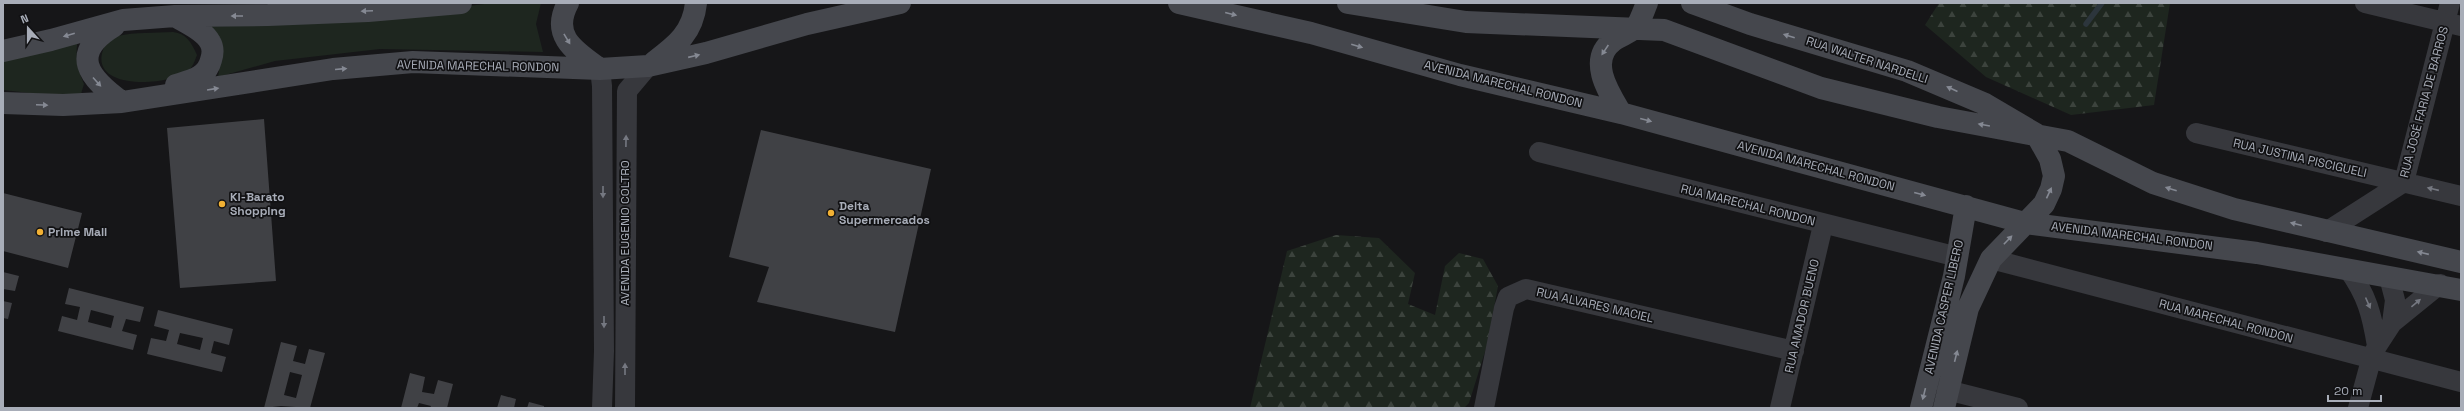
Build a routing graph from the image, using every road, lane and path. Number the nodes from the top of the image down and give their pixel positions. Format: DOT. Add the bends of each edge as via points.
graph roads {
  1 [pos="461,3"];
  2 [pos="568,3"];
  3 [pos="900,3"];
  4 [pos="1179,3"];
  5 [pos="1348,3"];
  6 [pos="1647,3"];
  7 [pos="1692,3"];
  8 [pos="2365,3"];
  9 [pos="2450,3"];
  10 [pos="693,7"];
  11 [pos="176,9"];
  12 [pos="123,20"];
  13 [pos="2453,24"];
  14 [pos="1636,27"];
  15 [pos="3,51"];
  16 [pos="648,66"];
  17 [pos="600,69"];
  18 [pos="131,101"];
  19 [pos="3,103"];
  20 [pos="1621,113"];
  21 [pos="2196,133"];
  22 [pos="2036,134"];
  23 [pos="1539,152"];
  24 [pos="2404,182"];
  25 [pos="2461,196"];
  26 [pos="1966,206"];
  27 [pos="2025,223"];
  28 [pos="1823,224"];
  29 [pos="2326,232"];
  30 [pos="2376,244"];
  31 [pos="1958,257"];
  32 [pos="1991,259"];
  33 [pos="2461,262"];
  34 [pos="2348,269"];
  35 [pos="2389,277"];
  36 [pos="2440,284"];
  37 [pos="2461,290"];
  38 [pos="2392,323"];
  39 [pos="625,348"];
  40 [pos="604,351"];
  41 [pos="1794,351"];
  42 [pos="2374,353"];
  43 [pos="2461,382"];
  44 [pos="1946,399"];
  45 [pos="602,408"];
  46 [pos="625,408"];
  47 [pos="1484,408"];
  48 [pos="1780,408"];
  49 [pos="1921,408"];
  50 [pos="2018,408"];
  51 [pos="2358,408"];
  1 -- 11 [label="main road, one-way" via="276,15"];
  2 -- 17 [label="main road, one-way" via="561,16 561,27 577,52"];
  16 -- 3 [label="main road, AVENIDA MARECHAL RONDON, one-way"];
  4 -- 20 [label="main road, AVENIDA MARECHAL RONDON, one-way" via="1311,33 1460,75"];
  5 -- 14 [label="main road" via="1466,22 1566,28"];
  6 -- 14 [label="main road"];
  22 -- 7 [label="main road, RUA WALTER NARDELLI, one-way" via="1986,104 1907,71 1750,24"];
  8 -- 13 [label="street"];
  9 -- 13 [label="street, RUA JOSÉ FARIA DE BARROS"];
  10 -- 16 [label="main road" via="688,32 677,45"];
  11 -- 12 [label="main road"];
  11 -- 18 [label="main road" via="210,41 213,52 210,66 196,79"];
  12 -- 15 [label="main road, one-way"];
  12 -- 18 [label="main road, one-way" via="100,34 92,45 88,58 90,73 96,82"];
  13 -- 24 [label="street, RUA JOSÉ FARIA DE BARROS"];
  14 -- 20 [label="main road, one-way" via="1611,42 1601,56 1601,72 1606,89"];
  22 -- 14 [label="main road, one-way" via="1938,117 1821,88 1664,30"];
  16 -- 17 [label="main road, AVENIDA MARECHAL RONDON"];
  39 -- 16 [label="street, AVENIDA EUGENIO COLTRO, one-way" via="627,91"];
  18 -- 17 [label="main road, AVENIDA MARECHAL RONDON, one-way" via="333,69 413,62"];
  17 -- 40 [label="street, AVENIDA EUGENIO COLTRO, one-way"];
  19 -- 18 [label="main road, AVENIDA MARECHAL RONDON, one-way" via="63,105"];
  20 -- 26 [label="main road, AVENIDA MARECHAL RONDON, one-way"];
  21 -- 24 [label="street, RUA JUSTINA PISCIGUELI"];
  27 -- 22 [label="main road, AVENIDA CASPER LIBERO, one-way" via="2044,204 2054,176 2050,159"];
  29 -- 22 [label="main road, one-way" via="2234,209 2153,183 2068,141"];
  23 -- 28 [label="street, RUA MARECHAL RONDON"];
  25 -- 24 [label="street, RUA JUSTINA PISCIGUELI, one-way"];
  24 -- 29 [label="street, RUA JOSÉ FARIA DE BARROS"];
  26 -- 27 [label="main road, AVENIDA MARECHAL RONDON"];
  26 -- 31 [label="main road, AVENIDA CASPER LIBERO"];
  32 -- 27 [label="main road, AVENIDA CASPER LIBERO, one-way"];
  27 -- 34 [label="main road, AVENIDA MARECHAL RONDON" via="2257,253"];
  28 -- 31 [label="street, RUA MARECHAL RONDON"];
  28 -- 41 [label="street, RUA AMADOR BUENO"];
  29 -- 30 [label="main road"];
  33 -- 30 [label="main road, one-way"];
  30 -- 35 [label="main road"];
  31 -- 49 [label="main road, AVENIDA CASPER LIBERO, one-way"];
  32 -- 42 [label="street, RUA MARECHAL RONDON"];
  44 -- 32 [label="main road, AVENIDA CASPER LIBERO, one-way" via="1968,308"];
  34 -- 35 [label="main road, AVENIDA MARECHAL RONDON"];
  34 -- 42 [label="street, one-way" via="2360,286 2371,310"];
  35 -- 36 [label="main road, AVENIDA MARECHAL RONDON"];
  35 -- 38 [label="street" via="2395,300"];
  36 -- 37 [label="main road, AVENIDA MARECHAL RONDON"];
  38 -- 36 [label="street, one-way"];
  38 -- 42 [label="street"];
  39 -- 40 [label="street"];
  46 -- 39 [label="street, AVENIDA EUGENIO COLTRO, one-way"];
  40 -- 45 [label="street, AVENIDA EUGENIO COLTRO"];
  41 -- 47 [label="street, RUA ALVARES MACIEL" via="1526,289 1508,297 1504,308"];
  41 -- 48 [label="street, RUA AMADOR BUENO"];
  42 -- 43 [label="street, RUA MARECHAL RONDON"];
  42 -- 51 [label="street"];
  44 -- 50 [label="street"];
}
